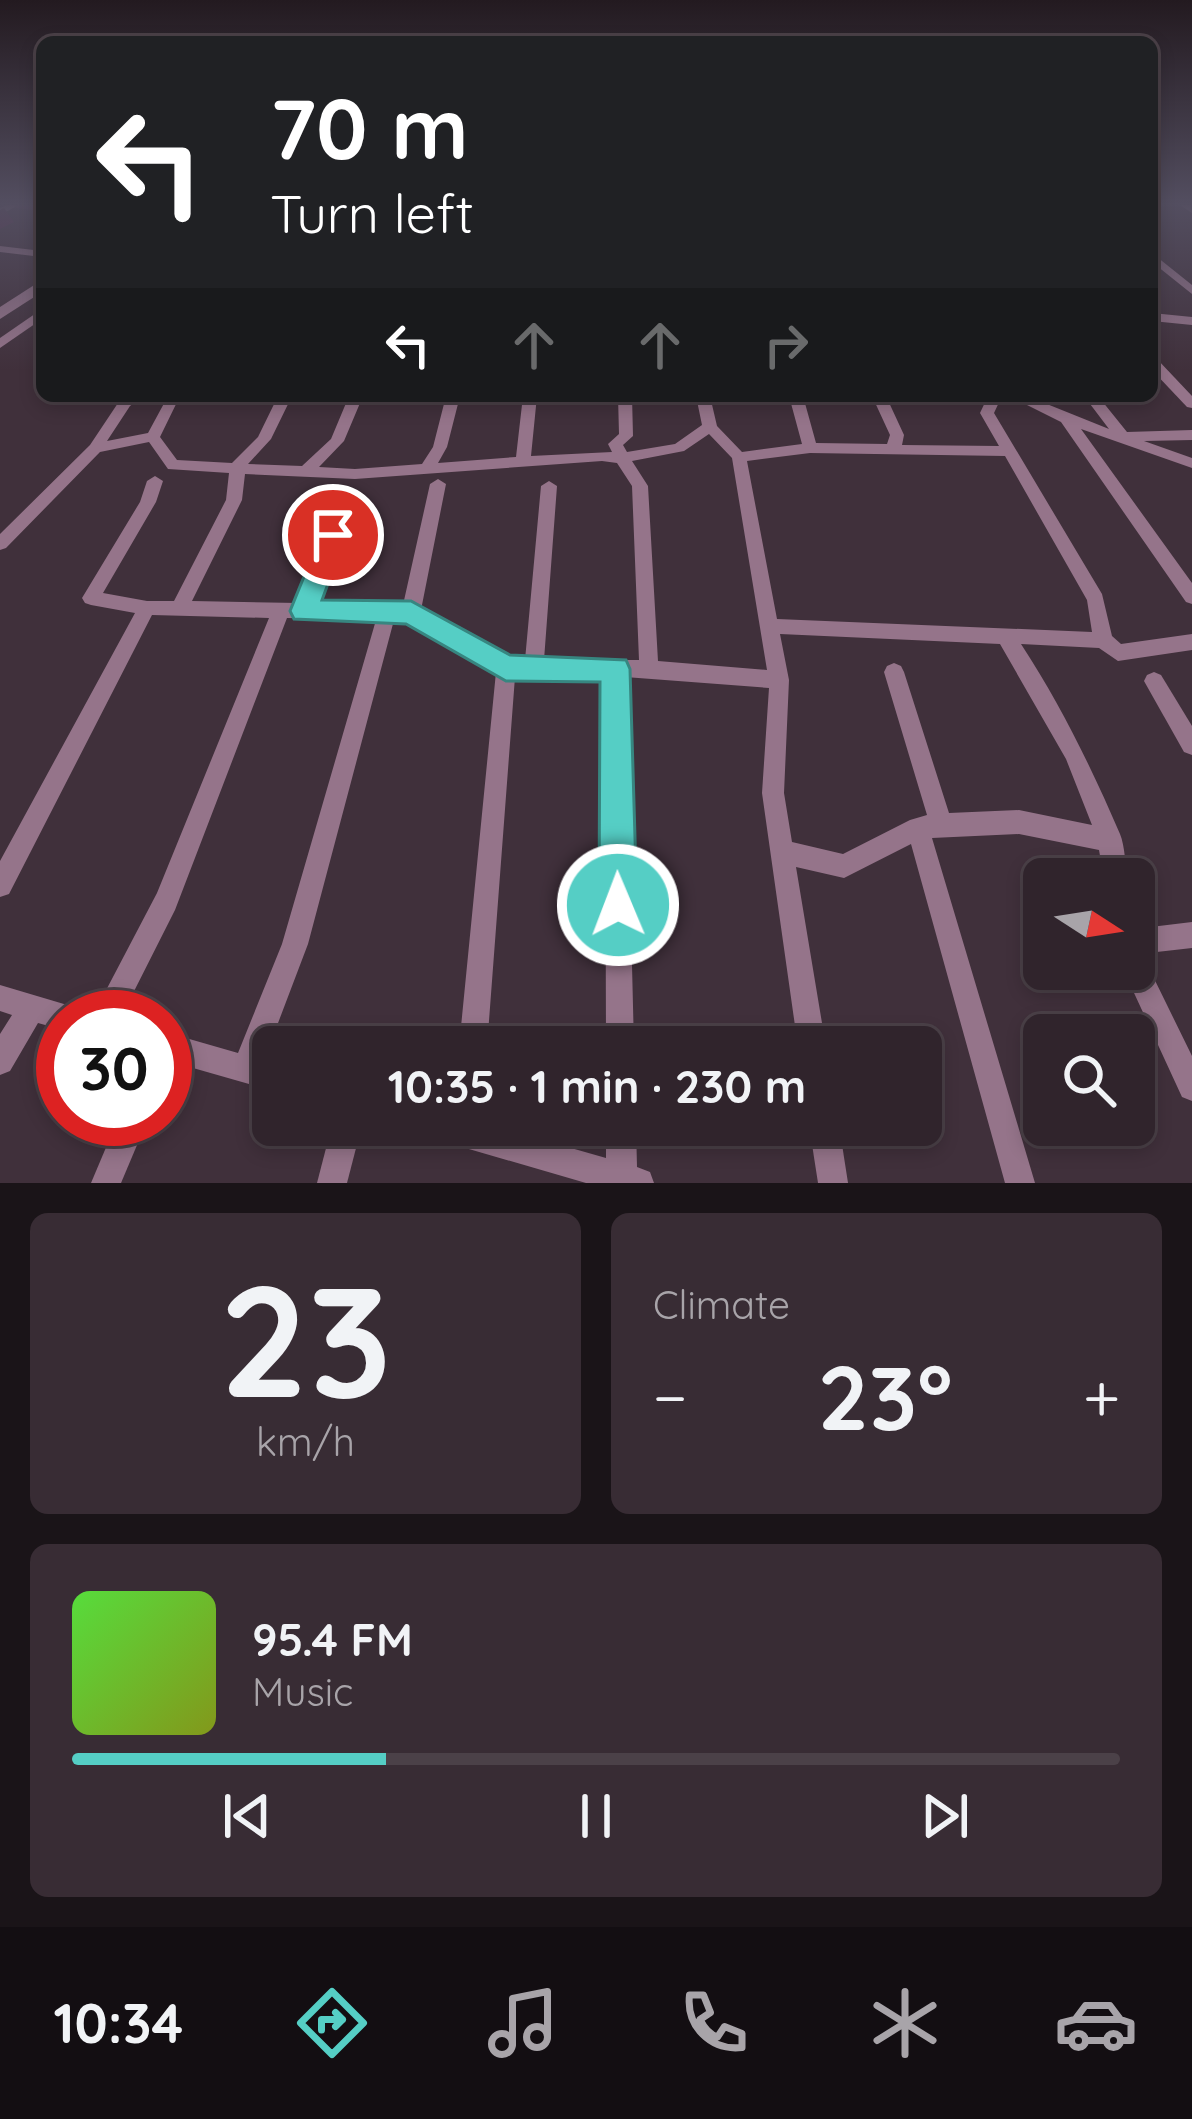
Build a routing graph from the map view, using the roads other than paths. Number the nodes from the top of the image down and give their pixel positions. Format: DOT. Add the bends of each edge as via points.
graph roads {
  1 [pos="1158,261"];
  2 [pos="36,289"];
  3 [pos="1192,291"];
  4 [pos="0,314"];
  5 [pos="36,317"];
  6 [pos="1158,318"];
  7 [pos="1190,323"];
  8 [pos="0,344"];
  9 [pos="1158,368"];
  10 [pos="128,402"];
  11 [pos="171,402"];
  12 [pos="282,402"];
  13 [pos="353,402"];
  14 [pos="451,402"];
  15 [pos="529,402"];
  16 [pos="625,402"];
  17 [pos="704,402"];
  18 [pos="798,402"];
  19 [pos="882,402"];
  20 [pos="990,402"];
  21 [pos="1029,402"];
  22 [pos="1095,402"];
  23 [pos="1192,404"];
  24 [pos="1066,419"];
  25 [pos="710,427"];
  26 [pos="1184,435"];
  27 [pos="153,437"];
  28 [pos="1123,437"];
  29 [pos="95,448"];
  30 [pos="810,448"];
  31 [pos="893,448"];
  32 [pos="1009,451"];
  33 [pos="1192,452"];
  34 [pos="622,458"];
  35 [pos="739,458"];
  36 [pos="523,461"];
  37 [pos="1192,463"];
  38 [pos="238,466"];
  39 [pos="308,469"];
  40 [pos="432,477"];
  41 [pos="155,481"];
  42 [pos="549,486"];
  43 [pos="348,497"];
  44 [pos="0,544"];
  45 [pos="1192,597"];
  46 [pos="147,608"];
  47 [pos="179,609"];
  48 [pos="292,611"];
  49 [pos="399,612"];
  50 [pos="769,626"];
  51 [pos="1004,634"];
  52 [pos="1103,640"];
  53 [pos="1192,642"];
  54 [pos="506,668"];
  55 [pos="534,668"];
  56 [pos="615,669"];
  57 [pos="649,670"];
  58 [pos="894,672"];
  59 [pos="779,680"];
  60 [pos="1154,681"];
  61 [pos="1192,745"];
  62 [pos="930,826"];
  63 [pos="1111,841"];
  64 [pos="782,852"];
  65 [pos="1113,858"];
  66 [pos="0,886"];
  67 [pos="1192,935"];
  68 [pos="1155,939"];
  69 [pos="120,990"];
  70 [pos="1146,990"];
  71 [pos="0,998"];
  72 [pos="31,1008"];
  73 [pos="36,1009"];
  74 [pos="273,1026"];
  75 [pos="475,1026"];
  76 [pos="620,1026"];
  77 [pos="809,1026"];
  78 [pos="192,1054"];
  79 [pos="0,1061"];
  80 [pos="252,1071"];
  81 [pos="1192,1087"];
  82 [pos="122,1146"];
  83 [pos="342,1146"];
  84 [pos="517,1146"];
  85 [pos="624,1146"];
  86 [pos="827,1146"];
  87 [pos="630,1180"];
  88 [pos="106,1183"];
  89 [pos="332,1183"];
  90 [pos="833,1183"];
  91 [pos="1019,1183"];
  1 -- 3 [label="street"];
  2 -- 4 [label="street"];
  5 -- 8 [label="street"];
  6 -- 7 [label="street"];
  9 -- 23 [label="street"];
  10 -- 29 [label="street"];
  11 -- 27 [label="street"];
  12 -- 38 [label="street" via="264,439"];
  13 -- 39 [label="street" via="337,441"];
  14 -- 40 [label="street"];
  15 -- 36 [label="street"];
  16 -- 34 [label="street" via="626,436 615,444"];
  17 -- 25 [label="street"];
  18 -- 30 [label="street"];
  19 -- 31 [label="street" via="897,435"];
  20 -- 32 [label="street" via="987,413"];
  21 -- 24 [label="street"];
  22 -- 28 [label="street"];
  24 -- 28 [label="street"];
  24 -- 45 [label="street"];
  25 -- 34 [label="street" via="679,448"];
  25 -- 35 [label="street"];
  26 -- 28 [label="street"];
  26 -- 33 [label="street"];
  27 -- 29 [label="street"];
  27 -- 38 [label="street" via="172,465"];
  28 -- 37 [label="street"];
  29 -- 44 [label="street"];
  30 -- 31 [label="street"];
  30 -- 35 [label="street"];
  31 -- 32 [label="street"];
  32 -- 52 [label="street" via="1096,599"];
  34 -- 36 [label="street"];
  34 -- 57 [label="street" via="640,486"];
  35 -- 50 [label="street"];
  36 -- 40 [label="street"];
  38 -- 39 [label="street"];
  38 -- 47 [label="street" via="234,500"];
  39 -- 40 [label="street"];
  40 -- 49 [label="street"];
  41 -- 46 [label="street" via="91,598"];
  42 -- 55 [label="street"];
  43 -- 48 [label="street"];
  46 -- 47 [label="street"];
  46 -- 66 [label="street"];
  47 -- 48 [label="street"];
  48 -- 49 [label="street"];
  48 -- 69 [label="street"];
  49 -- 54 [label="street"];
  49 -- 74 [label="street"];
  50 -- 51 [label="street"];
  50 -- 59 [label="street"];
  51 -- 52 [label="street"];
  51 -- 63 [label="street" via="1040,689"];
  52 -- 53 [label="street" via="1118,653"];
  54 -- 55 [label="street"];
  54 -- 75 [label="street"];
  55 -- 56 [label="street"];
  56 -- 57 [label="street"];
  56 -- 76 [label="street"];
  57 -- 59 [label="street"];
  58 -- 62 [label="street"];
  59 -- 64 [label="street" via="773,794"];
  60 -- 61 [label="street"];
  62 -- 63 [label="street" via="1019,822"];
  62 -- 64 [label="street" via="844,866"];
  62 -- 91 [label="street"];
  63 -- 65 [label="street"];
  64 -- 77 [label="street"];
  67 -- 68 [label="street"];
  70 -- 81 [label="street"];
  71 -- 72 [label="street"];
  72 -- 73 [label="street"];
  72 -- 79 [label="street"];
  78 -- 80 [label="street"];
  82 -- 88 [label="street"];
  83 -- 89 [label="street"];
  84 -- 87 [label="street"];
  85 -- 87 [label="street"];
  86 -- 90 [label="street"];
}
